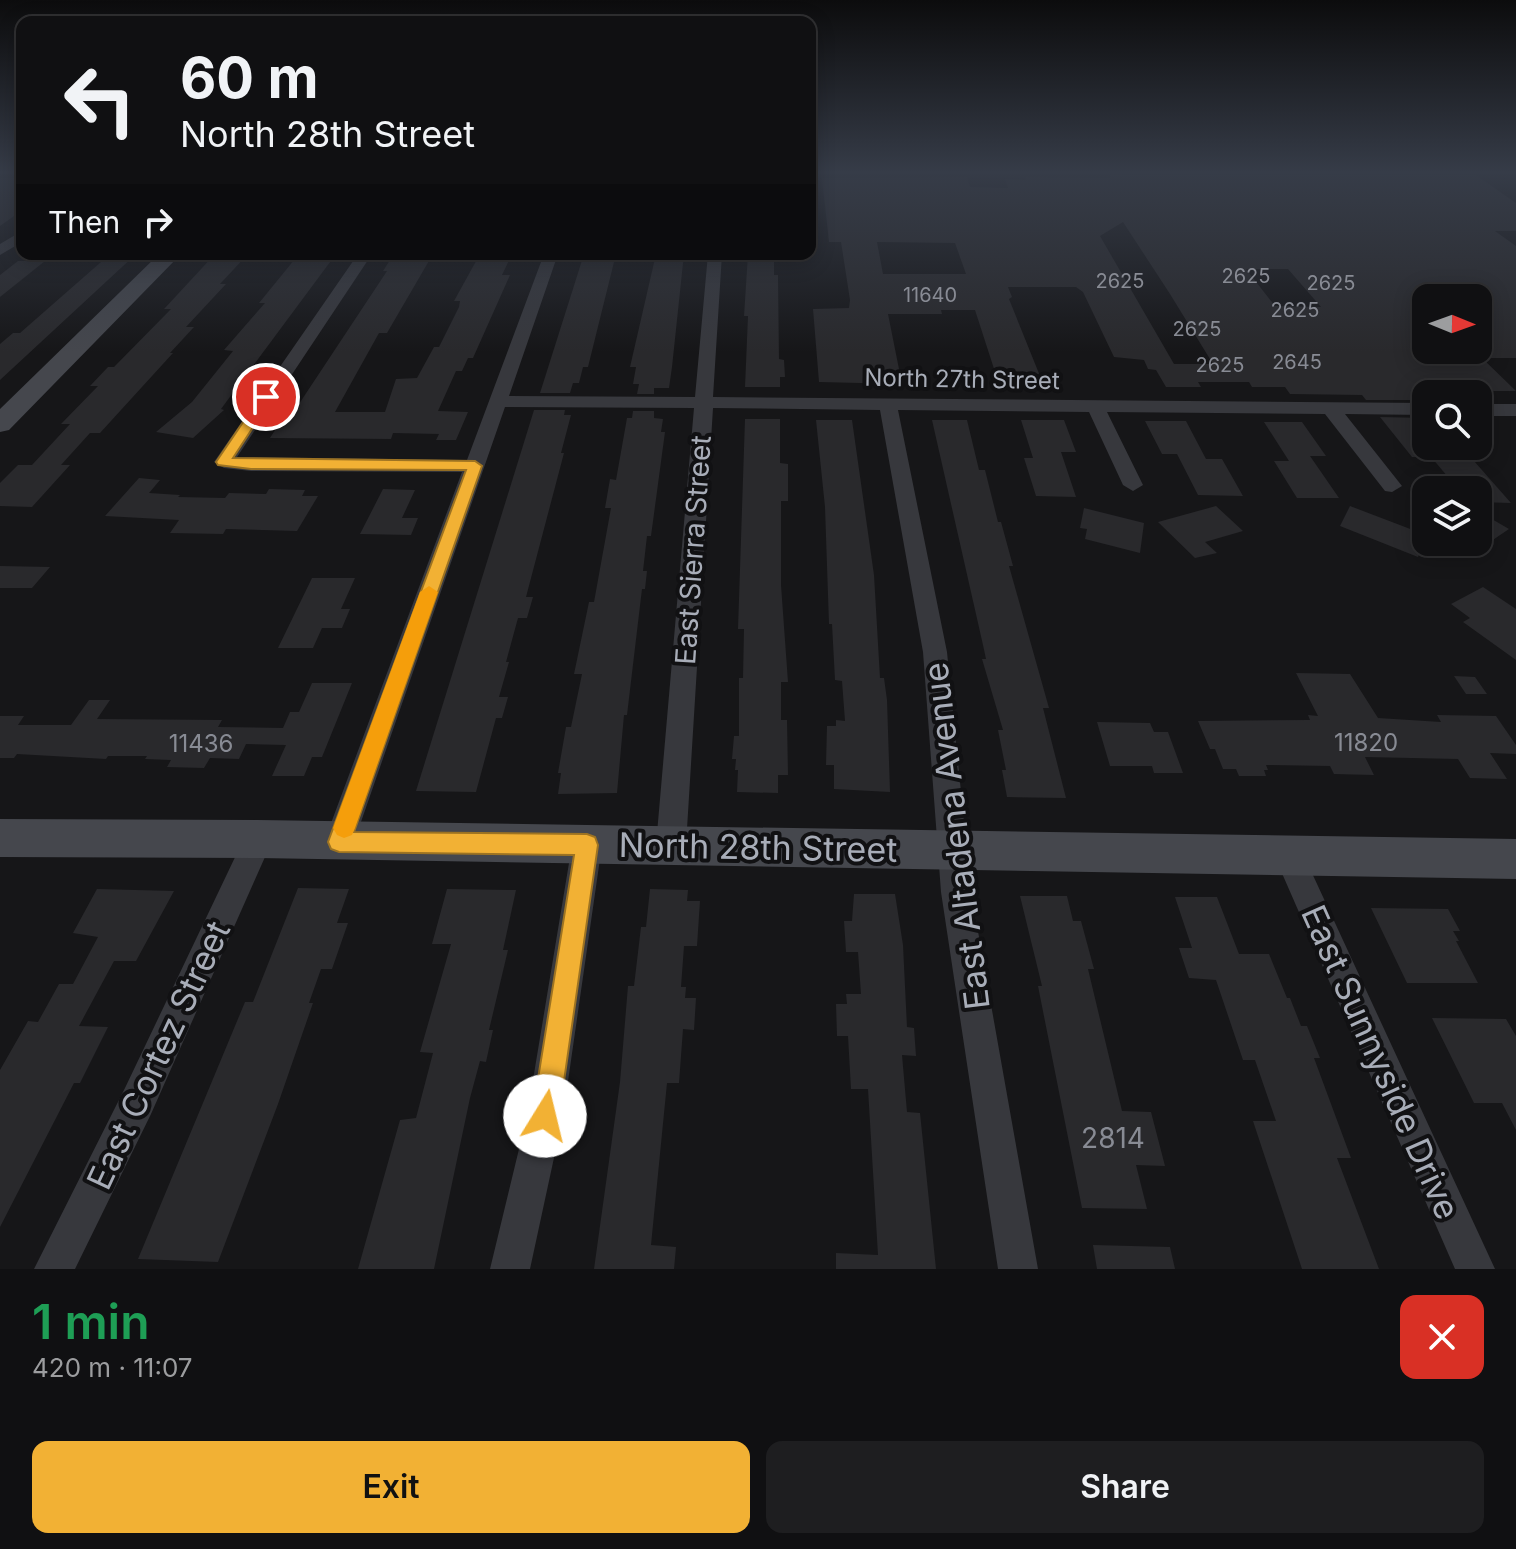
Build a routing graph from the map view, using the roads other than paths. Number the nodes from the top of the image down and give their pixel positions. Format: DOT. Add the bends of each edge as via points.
graph roads {
  1 [pos="16,239"];
  2 [pos="0,251"];
  3 [pos="165,260"];
  4 [pos="361,260"];
  5 [pos="549,260"];
  6 [pos="715,260"];
  7 [pos="498,401"];
  8 [pos="704,403"];
  9 [pos="888,404"];
  10 [pos="1096,407"];
  11 [pos="1331,409"];
  12 [pos="1412,409"];
  13 [pos="1492,410"];
  14 [pos="1516,410"];
  15 [pos="0,424"];
  16 [pos="475,466"];
  17 [pos="1133,485"];
  18 [pos="1392,486"];
  19 [pos="0,838"];
  20 [pos="258,839"];
  21 [pos="339,842"];
  22 [pos="587,845"];
  23 [pos="671,845"];
  24 [pos="952,851"];
  25 [pos="1289,855"];
  26 [pos="1516,859"];
  27 [pos="54,1269"];
  28 [pos="510,1269"];
  29 [pos="1018,1269"];
  30 [pos="1475,1269"];
  1 -- 2 [label="street"];
  3 -- 15 [label="street"];
  4 -- 16 [label="street" via="224,462"];
  5 -- 7 [label="street"];
  6 -- 8 [label="street, East Sierra Street"];
  7 -- 8 [label="street, North 27th Street"];
  7 -- 16 [label="street"];
  8 -- 9 [label="street, North 27th Street"];
  8 -- 23 [label="street, East Sierra Street"];
  9 -- 10 [label="street, North 27th Street"];
  9 -- 24 [label="street, East Altadena Avenue" via="935,652"];
  10 -- 11 [label="street, North 27th Street"];
  10 -- 17 [label="street"];
  11 -- 12 [label="street, North 27th Street"];
  11 -- 18 [label="street"];
  13 -- 14 [label="street"];
  16 -- 21 [label="street"];
  19 -- 20 [label="street, North 28th Street"];
  20 -- 21 [label="street, North 28th Street"];
  20 -- 27 [label="street, East Cortez Street"];
  21 -- 22 [label="street, North 28th Street"];
  22 -- 23 [label="street, North 28th Street"];
  22 -- 28 [label="street" via="545,1116"];
  23 -- 24 [label="street, North 28th Street"];
  24 -- 25 [label="street, North 28th Street"];
  24 -- 29 [label="street, East Altadena Avenue"];
  25 -- 26 [label="street, North 28th Street"];
  25 -- 30 [label="street, East Sunnyside Drive"];
}
